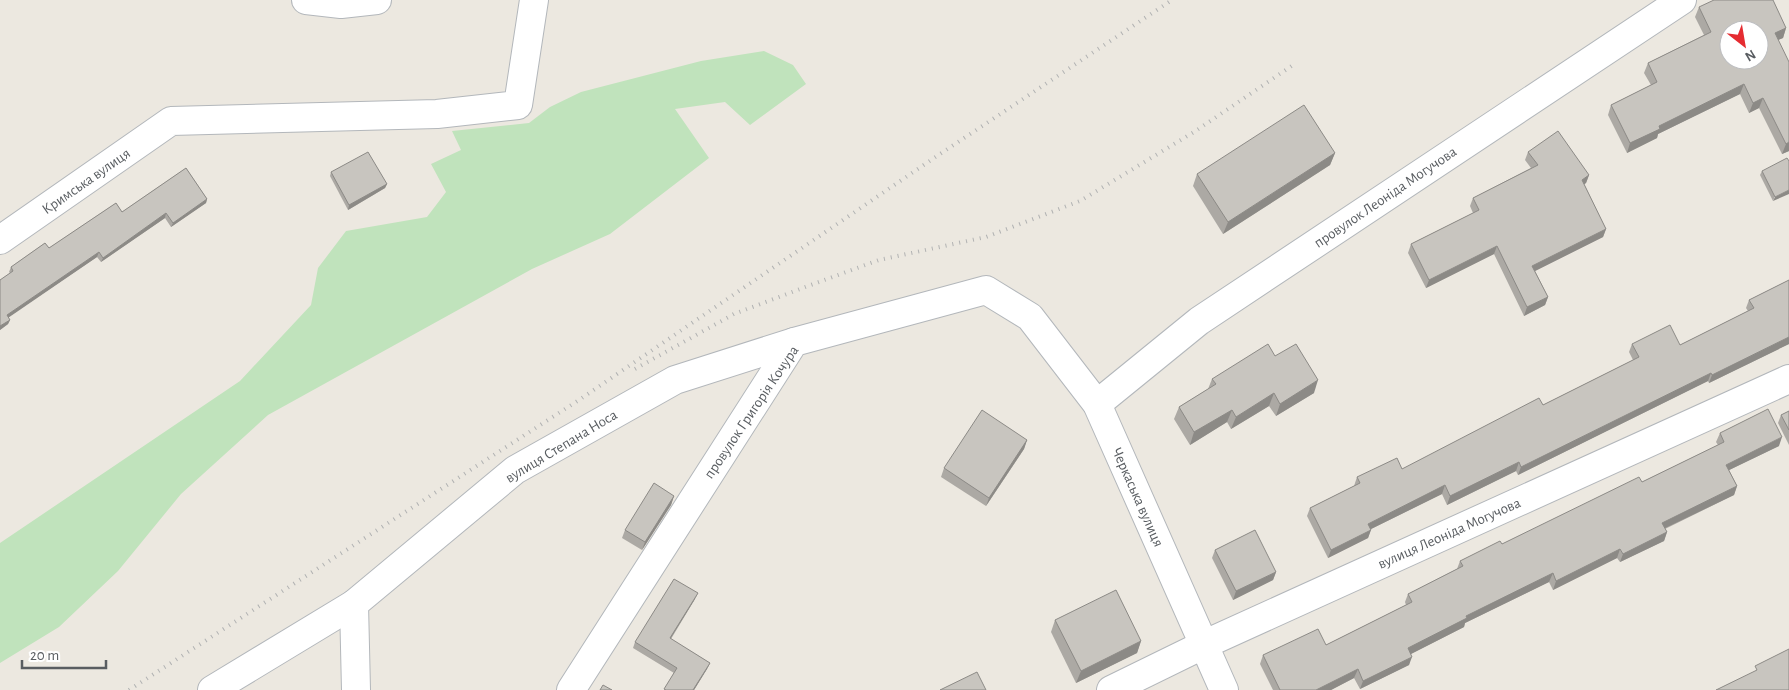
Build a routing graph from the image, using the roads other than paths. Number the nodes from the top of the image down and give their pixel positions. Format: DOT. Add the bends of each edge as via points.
graph roads {
  1 [pos="306,0"];
  2 [pos="378,0"];
  3 [pos="534,0"];
  4 [pos="1682,0"];
  5 [pos="0,240"];
  6 [pos="1030,316"];
  7 [pos="794,342"];
  8 [pos="1789,379"];
  9 [pos="1097,404"];
  10 [pos="354,604"];
  11 [pos="1203,645"];
  12 [pos="212,690"];
  13 [pos="356,690"];
  14 [pos="571,690"];
  15 [pos="1111,690"];
  16 [pos="1224,690"];
  1 -- 2 [label="street" via="341,4"];
  3 -- 5 [label="street, Кримська вулиця" via="518,105 437,114 171,121"];
  4 -- 9 [label="street, провулок Леоніда Могучова" via="1199,321"];
  6 -- 7 [label="street, провулок Григорія Кочура" via="986,290"];
  6 -- 9 [label="street, Черкаська вулиця"];
  7 -- 10 [label="street, вулиця Степана Носа" via="675,380 515,470"];
  7 -- 14 [label="street, провулок Григорія Кочура"];
  8 -- 11 [label="street, вулиця Леоніда Могучова"];
  9 -- 11 [label="street, Черкаська вулиця"];
  10 -- 12 [label="street, вулиця Степана Носа"];
  10 -- 13 [label="street"];
  11 -- 15 [label="street, вулиця Леоніда Могучова"];
  11 -- 16 [label="street, Черкаська вулиця"];
}
